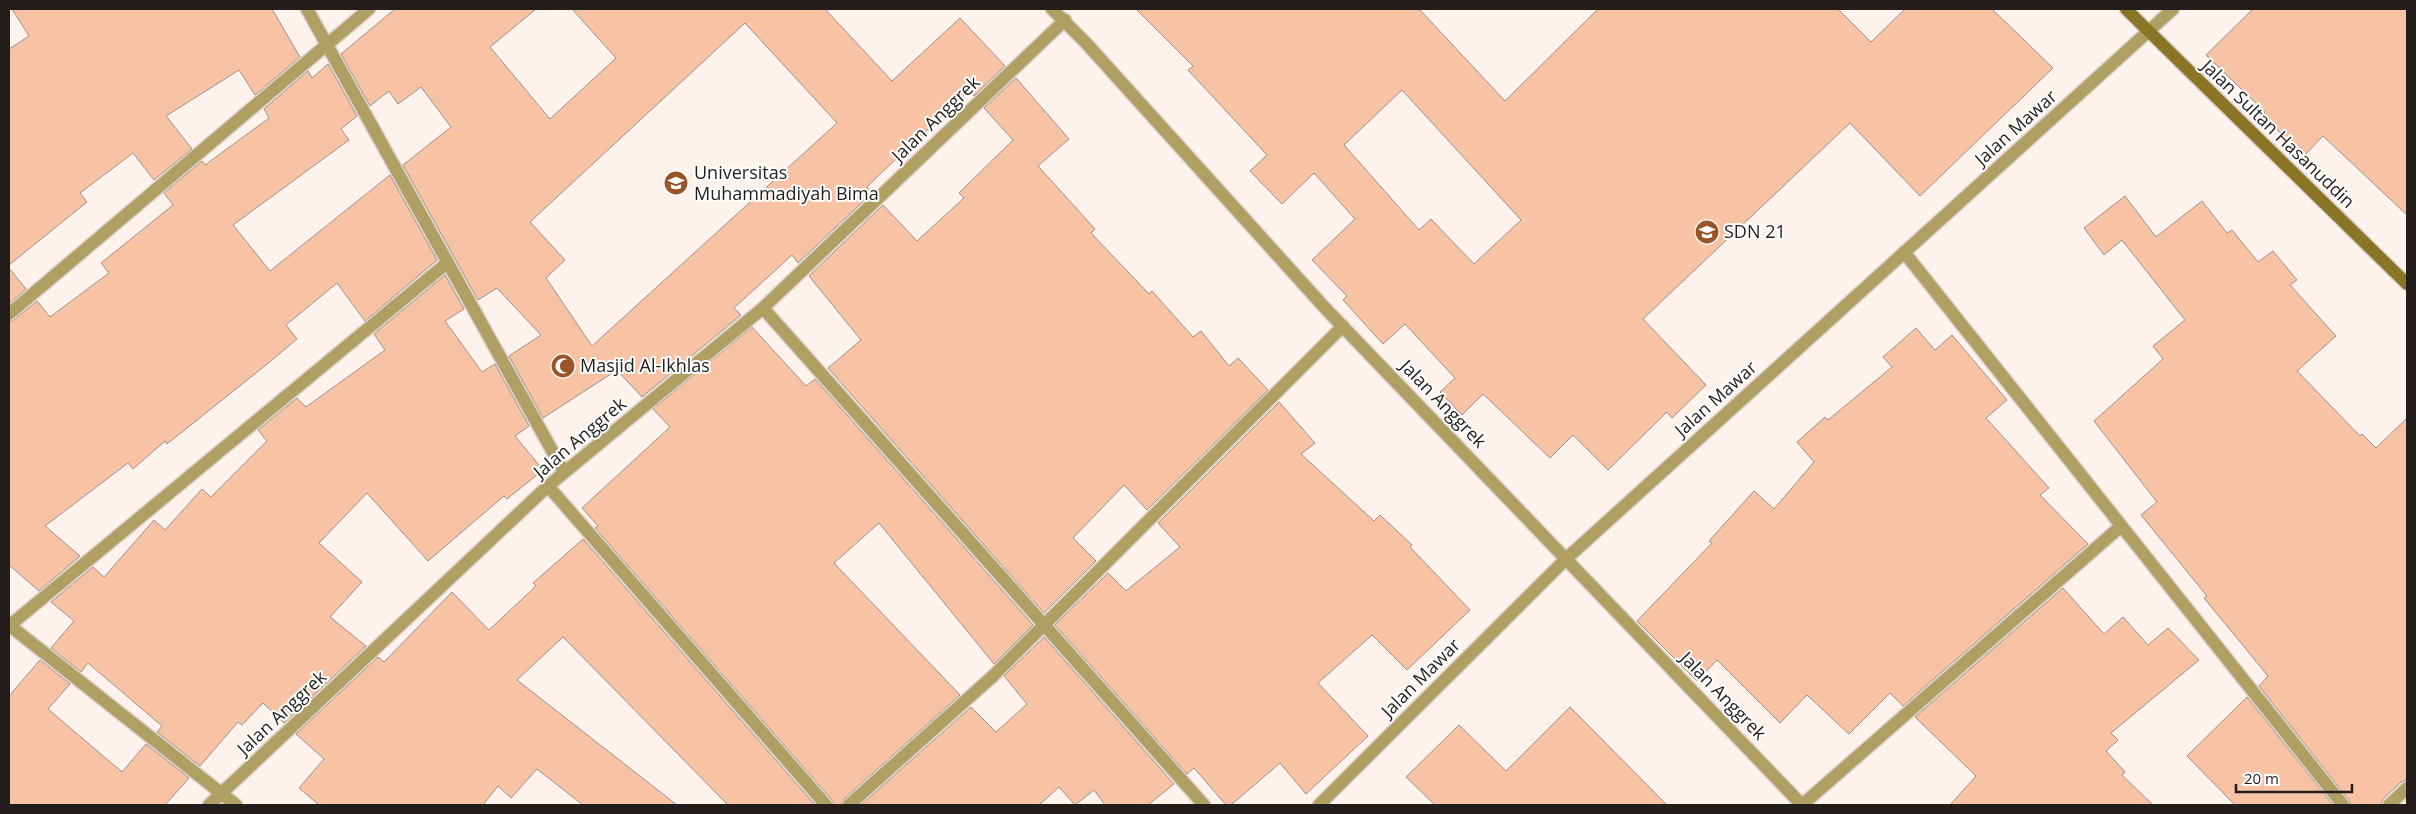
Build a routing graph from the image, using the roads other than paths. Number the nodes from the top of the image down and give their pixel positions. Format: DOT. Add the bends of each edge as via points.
graph roads {
  1 [pos="307,9"];
  2 [pos="369,9"];
  3 [pos="1052,9"];
  4 [pos="2126,9"];
  5 [pos="2173,9"];
  6 [pos="1065,20"];
  7 [pos="2149,32"];
  8 [pos="327,46"];
  9 [pos="1904,252"];
  10 [pos="447,263"];
  11 [pos="2407,284"];
  12 [pos="763,308"];
  13 [pos="9,314"];
  14 [pos="1343,326"];
  15 [pos="564,472"];
  16 [pos="548,486"];
  17 [pos="2120,527"];
  18 [pos="1567,558"];
  19 [pos="9,626"];
  20 [pos="1042,626"];
  21 [pos="2407,788"];
  22 [pos="221,794"];
  23 [pos="209,805"];
  24 [pos="236,805"];
  25 [pos="826,805"];
  26 [pos="849,805"];
  27 [pos="1204,805"];
  28 [pos="1318,805"];
  29 [pos="1802,805"];
  30 [pos="2343,805"];
  31 [pos="2389,805"];
  1 -- 8 [label="street"];
  2 -- 8 [label="street"];
  3 -- 6 [label="street, Jalan Anggrek"];
  4 -- 7 [label="main road, Jalan Sultan Hasanuddin"];
  5 -- 7 [label="street, Jalan Mawar"];
  6 -- 12 [label="street, Jalan Anggrek"];
  6 -- 14 [label="street, Jalan Anggrek"];
  7 -- 9 [label="street, Jalan Mawar"];
  7 -- 11 [label="main road, Jalan Sultan Hasanuddin"];
  8 -- 10 [label="street"];
  8 -- 13 [label="street"];
  9 -- 17 [label="street"];
  9 -- 18 [label="street, Jalan Mawar"];
  10 -- 15 [label="street"];
  10 -- 19 [label="street"];
  12 -- 15 [label="street, Jalan Anggrek"];
  12 -- 20 [label="street"];
  14 -- 18 [label="street, Jalan Anggrek"];
  14 -- 20 [label="street"];
  15 -- 16 [label="street, Jalan Anggrek"];
  16 -- 22 [label="street, Jalan Anggrek"];
  16 -- 25 [label="street"];
  17 -- 29 [label="street"];
  17 -- 30 [label="street"];
  18 -- 28 [label="street, Jalan Mawar"];
  18 -- 29 [label="street, Jalan Anggrek"];
  19 -- 22 [label="street"];
  20 -- 26 [label="street" via="993,676"];
  20 -- 27 [label="street"];
  21 -- 31 [label="street"];
  22 -- 23 [label="street, Jalan Anggrek"];
  22 -- 24 [label="street"];
}
